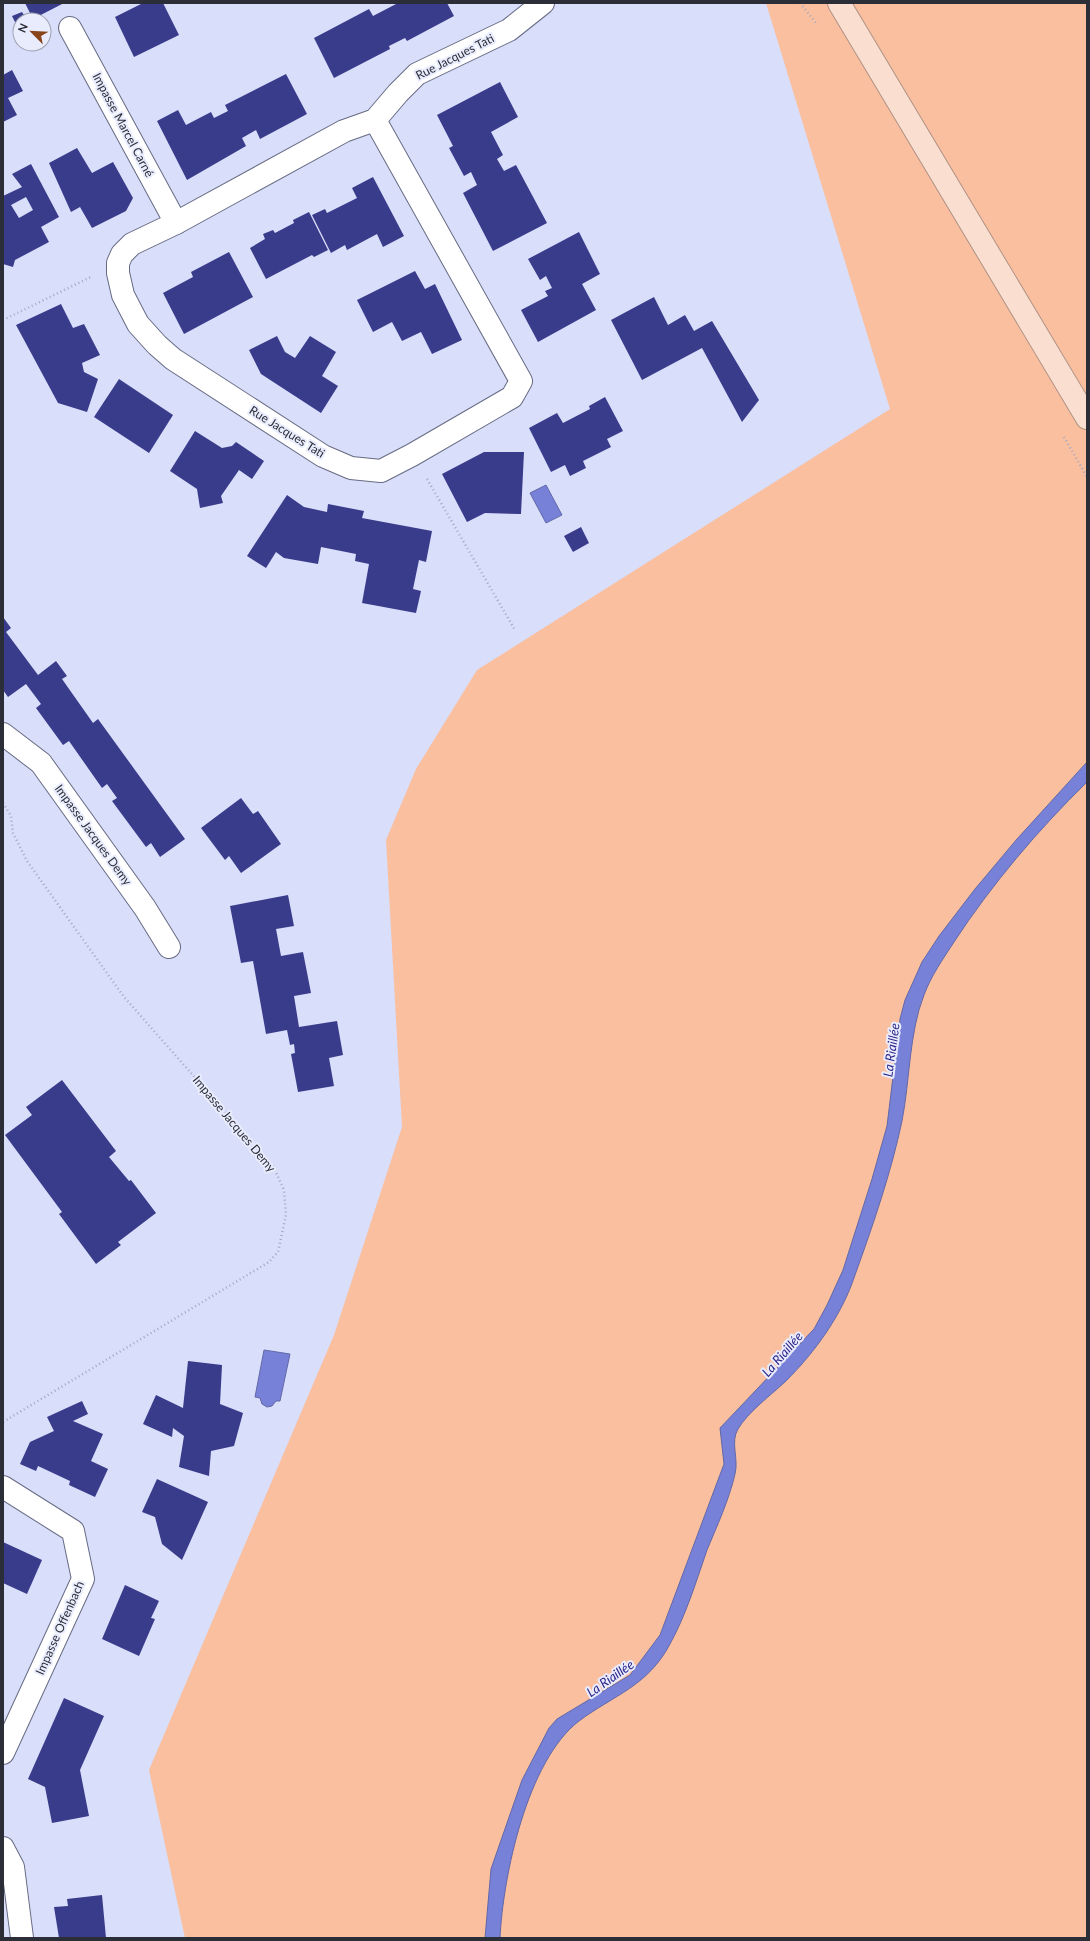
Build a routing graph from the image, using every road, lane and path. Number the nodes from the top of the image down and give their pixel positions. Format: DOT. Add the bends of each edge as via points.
graph roads {
  1 [pos="543,3"];
  2 [pos="839,3"];
  3 [pos="70,28"];
  4 [pos="375,120"];
  5 [pos="176,223"];
  6 [pos="118,273"];
  7 [pos="3,320"];
  8 [pos="1087,418"];
  9 [pos="412,455"];
  10 [pos="515,630"];
  11 [pos="3,734"];
  12 [pos="3,803"];
  13 [pos="169,947"];
  14 [pos="3,1422"];
  15 [pos="3,1487"];
  16 [pos="3,1754"];
  17 [pos="3,1848"];
  18 [pos="22,1938"];
  1 -- 4 [label="street, Rue Jacques Tati" via="508,30 418,74"];
  2 -- 8 [label="main road"];
  3 -- 5 [label="street, Impasse Marcel Carné"];
  4 -- 5 [label="street, Rue Jacques Tati" via="344,131"];
  4 -- 9 [label="street, Rue Jacques Tati" via="521,380 512,397"];
  5 -- 6 [label="street, Rue Jacques Tati" via="132,244 122,254 118,263"];
  6 -- 7 [label="path" via="95,275"];
  6 -- 9 [label="street, Rue Jacques Tati" via="123,295 138,324 157,346 323,456 351,468 381,471"];
  9 -- 10 [label="path"];
  11 -- 13 [label="street, Impasse Jacques Demy" via="41,763 145,908"];
  12 -- 14 [label="path, Impasse Jacques Demy" via="11,816 13,833 27,861 124,997 273,1166 284,1190 286,1215 278,1252 269,1262"];
  15 -- 16 [label="street, Impasse Offenbach" via="73,1531 83,1579"];
  17 -- 18 [label="street" via="14,1867"];
}
